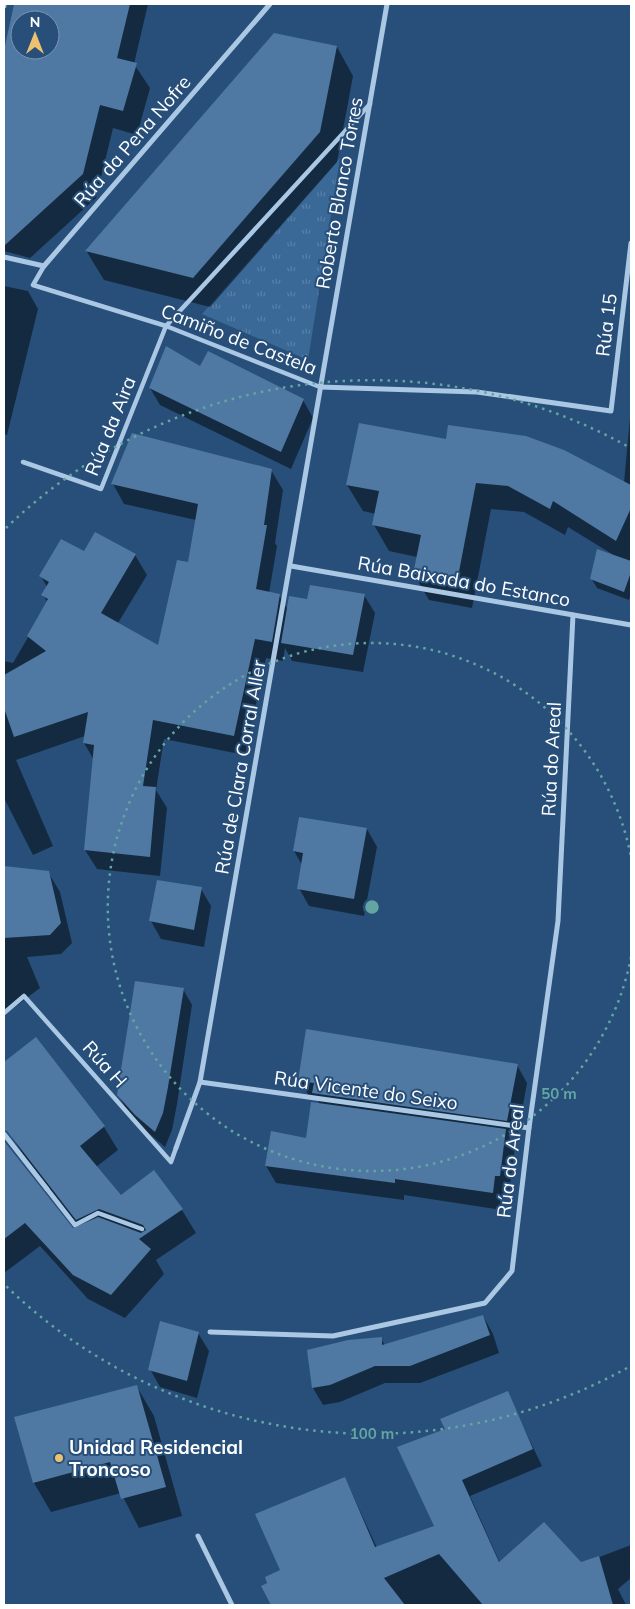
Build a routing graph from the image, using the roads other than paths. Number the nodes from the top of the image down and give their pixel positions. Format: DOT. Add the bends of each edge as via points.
graph roads {
  1 [pos="270,4"];
  2 [pos="387,4"];
  3 [pos="370,104"];
  4 [pos="631,242"];
  5 [pos="4,257"];
  6 [pos="44,266"];
  7 [pos="166,326"];
  8 [pos="320,387"];
  9 [pos="611,410"];
  10 [pos="23,462"];
  11 [pos="291,566"];
  12 [pos="573,615"];
  13 [pos="631,626"];
  14 [pos="4,1013"];
  15 [pos="200,1082"];
  16 [pos="529,1128"];
  17 [pos="4,1134"];
  18 [pos="176,1148"];
  19 [pos="47,1189"];
  20 [pos="142,1229"];
  21 [pos="210,1332"];
  22 [pos="198,1536"];
  23 [pos="232,1605"];
  1 -- 6 [label="street, Rúa da Pena Nofre"];
  2 -- 3 [label="street, Roberto Blanco Torres"];
  3 -- 7 [label="street"];
  3 -- 8 [label="street, Roberto Blanco Torres"];
  4 -- 9 [label="street, Rúa 15"];
  5 -- 6 [label="street"];
  6 -- 7 [label="street, Camiño de Castela" via="33,285"];
  7 -- 8 [label="street, Camiño de Castela"];
  7 -- 10 [label="street, Rúa da Aira" via="101,489"];
  8 -- 9 [label="street, Camiño de Castela" via="477,392"];
  8 -- 11 [label="street, Rúa de Clara Corral Aller"];
  11 -- 12 [label="street, Rúa Baixada do Estanco"];
  11 -- 15 [label="street, Rúa de Clara Corral Aller"];
  12 -- 13 [label="street, Rúa Baixada do Estanco"];
  12 -- 16 [label="street, Rúa do Areal" via="558,921"];
  14 -- 18 [label="street, Rúa H" via="24,996 171,1162"];
  15 -- 16 [label="street, Rúa Vicente do Seixo"];
  15 -- 18 [label="street, Rúa de Clara Corral Aller"];
  16 -- 21 [label="street, Rúa do Areal" via="512,1270 485,1303 333,1336"];
  17 -- 19 [label="street"];
  19 -- 20 [label="street" via="75,1225 98,1213"];
  22 -- 23 [label="street"];
}
